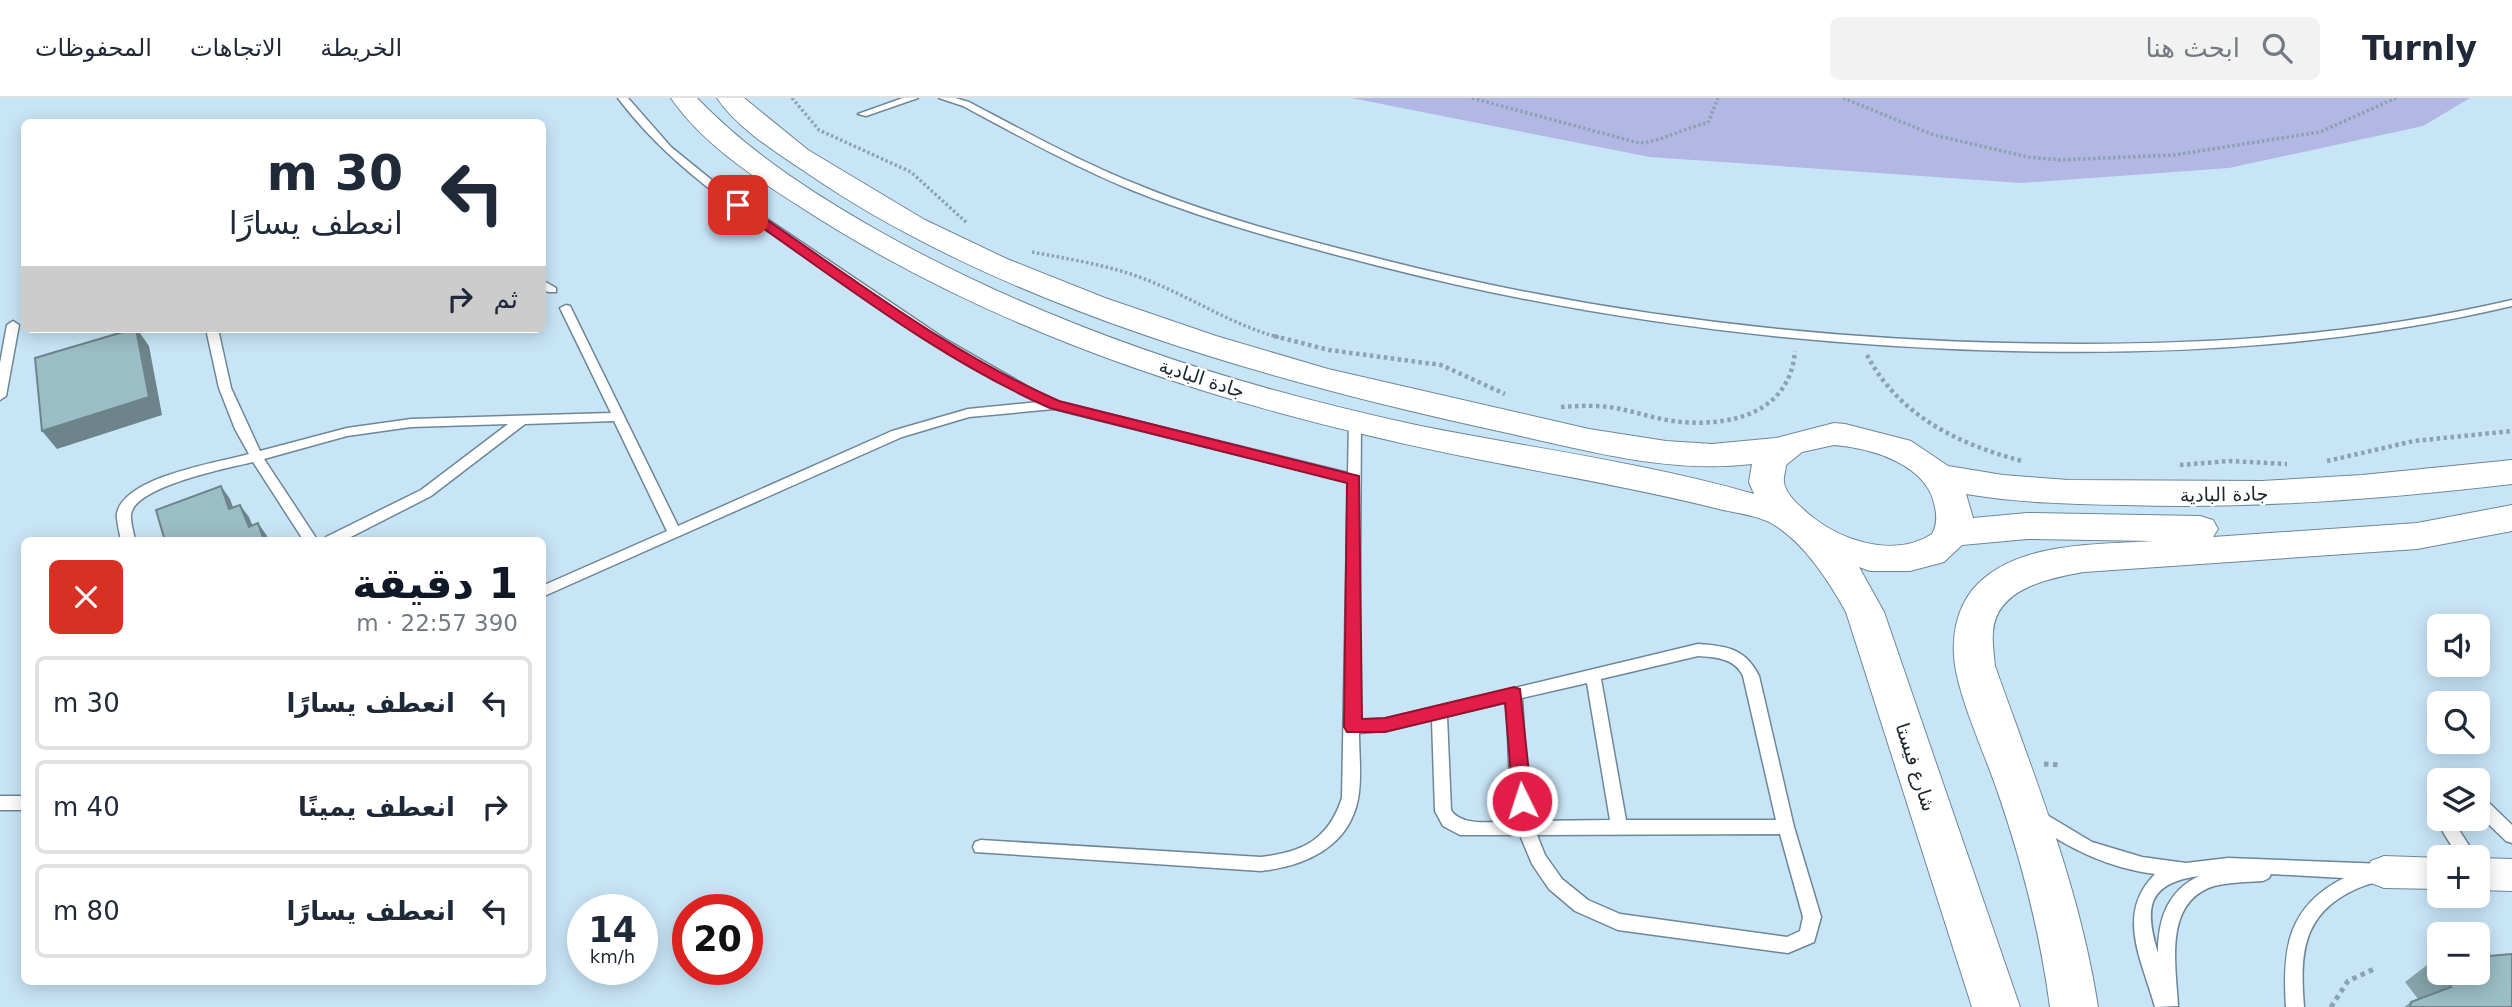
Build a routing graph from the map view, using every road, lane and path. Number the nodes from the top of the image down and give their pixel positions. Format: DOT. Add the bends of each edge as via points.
graph roads {
  1 [pos="624,98"];
  2 [pos="683,98"];
  3 [pos="729,98"];
  4 [pos="792,98"];
  5 [pos="913,98"];
  6 [pos="944,98"];
  7 [pos="1472,98"];
  8 [pos="1718,98"];
  9 [pos="1843,98"];
  10 [pos="2396,98"];
  11 [pos="863,114"];
  12 [pos="973,227"];
  13 [pos="1022,250"];
  14 [pos="2512,303"];
  15 [pos="566,308"];
  16 [pos="13,325"];
  17 [pos="213,333"];
  18 [pos="1791,335"];
  19 [pos="1862,341"];
  20 [pos="0,396"];
  21 [pos="1514,398"];
  22 [pos="1055,405"];
  23 [pos="1553,407"];
  24 [pos="617,417"];
  25 [pos="523,419"];
  26 [pos="1355,421"];
  27 [pos="2512,431"];
  28 [pos="1780,449"];
  29 [pos="254,455"];
  30 [pos="2317,463"];
  31 [pos="2033,464"];
  32 [pos="2297,464"];
  33 [pos="2174,466"];
  34 [pos="2512,472"];
  35 [pos="1937,475"];
  36 [pos="1354,479"];
  37 [pos="1781,514"];
  38 [pos="2512,516"];
  39 [pos="675,533"];
  40 [pos="1952,533"];
  41 [pos="127,537"];
  42 [pos="308,537"];
  43 [pos="339,537"];
  44 [pos="1814,540"];
  45 [pos="546,590"];
  46 [pos="1594,674"];
  47 [pos="1514,694"];
  48 [pos="1439,711"];
  49 [pos="1353,727"];
  50 [pos="2020,797"];
  51 [pos="0,803"];
  52 [pos="21,803"];
  53 [pos="2490,811"];
  54 [pos="1619,827"];
  55 [pos="1786,827"];
  56 [pos="1524,828"];
  57 [pos="2452,831"];
  58 [pos="2512,835"];
  59 [pos="2463,845"];
  60 [pos="981,847"];
  61 [pos="2195,868"];
  62 [pos="2297,869"];
  63 [pos="2384,872"];
  64 [pos="2427,873"];
  65 [pos="2374,969"];
  66 [pos="1996,1007"];
  67 [pos="2074,1007"];
  68 [pos="2167,1007"];
  69 [pos="2295,1007"];
  70 [pos="2331,1007"];
  1 -- 22 [label="lane" via="666,146 716,190 973,364"];
  2 -- 26 [label="street, جادة البادية" via="763,169 855,230 929,270 1000,303 1164,366"];
  3 -- 28 [label="street, جادة البادية" via="818,170 915,228 973,256 1244,357 1399,398 1688,455"];
  4 -- 12 [label="path" via="818,130 911,172"];
  5 -- 11 [label="lane"];
  6 -- 18 [label="lane" via="966,104 1138,189 1295,240 1523,297"];
  7 -- 8 [label="path" via="1647,143 1708,122"];
  9 -- 10 [label="path" via="1934,135 2060,160 2174,155 2320,132"];
  13 -- 21 [label="path" via="1143,278 1228,320 1301,344 1441,365"];
  14 -- 19 [label="lane" via="2359,331 2205,345 2012,348"];
  15 -- 24 [label="lane"];
  16 -- 20 [label="lane"];
  17 -- 29 [label="lane" via="225,388"];
  18 -- 19 [label="lane"];
  18 -- 23 [label="path" via="1796,362 1791,380 1765,406 1734,418 1695,423 1615,408"];
  19 -- 31 [label="path" via="1880,379 1919,416 1977,447"];
  22 -- 36 [label="lane"];
  22 -- 39 [label="lane" via="968,413 897,433"];
  24 -- 25 [label="lane"];
  24 -- 39 [label="lane"];
  25 -- 29 [label="lane" via="393,424"];
  25 -- 43 [label="lane" via="426,493"];
  26 -- 36 [label="lane"];
  26 -- 37 [label="street, جادة البادية" via="1695,489"];
  27 -- 30 [label="path" via="2414,441"];
  28 -- 35 [label="street" via="1813,435 1857,436 1901,450"];
  28 -- 37 [label="street" via="1766,478"];
  29 -- 41 [label="lane" via="158,483 138,494 124,514"];
  29 -- 42 [label="lane"];
  32 -- 33 [label="path" via="2229,461"];
  34 -- 35 [label="street, جادة البادية" via="2319,492 2184,496 2009,490"];
  35 -- 40 [label="street" via="1955,505"];
  36 -- 49 [label="lane"];
  37 -- 44 [label="street"];
  38 -- 40 [label="street, جادة البادية" via="2287,529 2027,526"];
  38 -- 50 [label="street" via="2417,536 2084,559 2042,566 2010,579 1986,600 1978,614 1973,647 1975,666"];
  39 -- 45 [label="lane"];
  40 -- 44 [label="street" via="1931,551 1895,560 1850,554"];
  44 -- 66 [label="street, شارع فيستا" via="1843,573 1866,612"];
  46 -- 47 [label="lane"];
  46 -- 54 [label="lane"];
  46 -- 55 [label="lane" via="1698,650 1713,649 1737,658 1751,676"];
  47 -- 48 [label="lane"];
  47 -- 56 [label="lane"];
  48 -- 49 [label="lane" via="1385,725"];
  48 -- 56 [label="lane" via="1445,816 1467,829"];
  49 -- 60 [label="lane" via="1346,816 1336,832 1304,856 1261,864"];
  50 -- 61 [label="lane" via="2050,826 2084,845 2129,862"];
  50 -- 67 [label="street" via="2062,932"];
  51 -- 52 [label="lane"];
  53 -- 58 [label="lane"];
  54 -- 55 [label="lane"];
  54 -- 56 [label="lane"];
  55 -- 56 [label="lane" via="1812,917 1808,936 1788,945 1618,922 1595,914 1555,885 1541,867"];
  57 -- 59 [label="lane"];
  61 -- 62 [label="lane"];
  61 -- 68 [label="lane" via="2160,880 2142,909 2144,937"];
  62 -- 63 [label="lane"];
  62 -- 68 [label="lane" via="2211,880 2179,897 2167,928"];
  63 -- 64 [label="street"];
  63 -- 69 [label="lane" via="2342,887 2326,898 2300,929 2292,949"];
  65 -- 70 [label="path" via="2348,981"];
}
